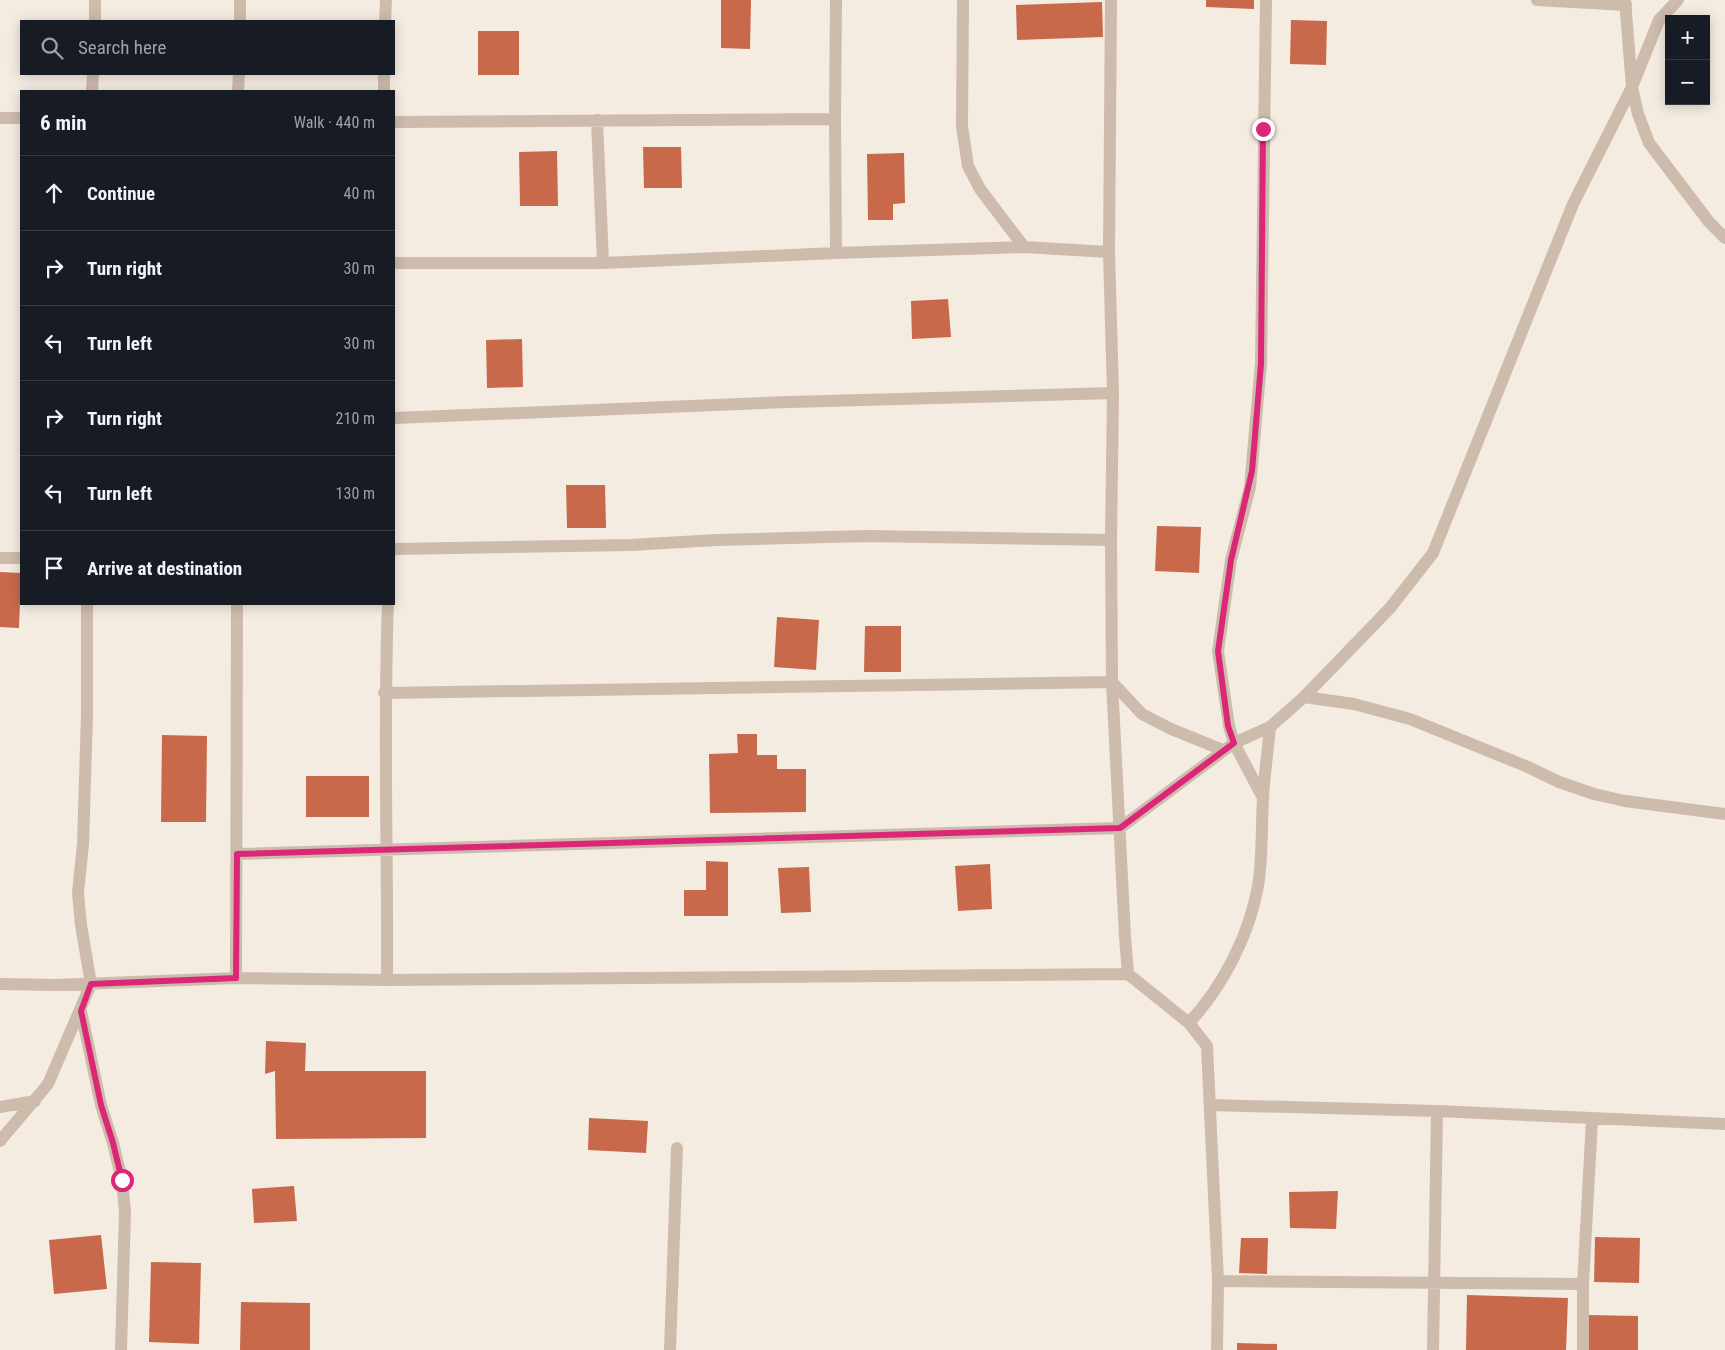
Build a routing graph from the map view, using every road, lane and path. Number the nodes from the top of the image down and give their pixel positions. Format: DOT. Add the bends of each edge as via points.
graph roads {
  1 [pos="96,0"];
  2 [pos="240,0"];
  3 [pos="386,0"];
  4 [pos="836,0"];
  5 [pos="962,0"];
  6 [pos="1111,0"];
  7 [pos="1266,0"];
  8 [pos="1537,0"];
  9 [pos="1678,0"];
  10 [pos="1625,2"];
  11 [pos="95,20"];
  12 [pos="240,20"];
  13 [pos="385,20"];
  14 [pos="93,75"];
  15 [pos="239,75"];
  16 [pos="384,75"];
  17 [pos="1632,87"];
  18 [pos="92,90"];
  19 [pos="238,90"];
  20 [pos="384,90"];
  21 [pos="0,118"];
  22 [pos="20,118"];
  23 [pos="835,119"];
  24 [pos="597,120"];
  25 [pos="395,122"];
  26 [pos="1725,238"];
  27 [pos="1024,247"];
  28 [pos="1109,252"];
  29 [pos="836,254"];
  30 [pos="395,263"];
  31 [pos="603,263"];
  32 [pos="1113,393"];
  33 [pos="395,418"];
  34 [pos="1111,540"];
  35 [pos="395,549"];
  36 [pos="0,558"];
  37 [pos="20,558"];
  38 [pos="87,605"];
  39 [pos="237,605"];
  40 [pos="388,605"];
  41 [pos="1112,682"];
  42 [pos="384,693"];
  43 [pos="1304,697"];
  44 [pos="1270,727"];
  45 [pos="1228,746"];
  46 [pos="1263,798"];
  47 [pos="1725,814"];
  48 [pos="1120,828"];
  49 [pos="388,848"];
  50 [pos="237,854"];
  51 [pos="1128,974"];
  52 [pos="236,978"];
  53 [pos="387,980"];
  54 [pos="0,984"];
  55 [pos="91,984"];
  56 [pos="81,1011"];
  57 [pos="1189,1023"];
  58 [pos="35,1101"];
  59 [pos="1210,1105"];
  60 [pos="0,1107"];
  61 [pos="1437,1111"];
  62 [pos="1592,1120"];
  63 [pos="1725,1124"];
  64 [pos="0,1141"];
  65 [pos="677,1148"];
  66 [pos="1218,1281"];
  67 [pos="1434,1284"];
  68 [pos="1583,1284"];
  69 [pos="121,1350"];
  70 [pos="670,1350"];
  71 [pos="1217,1350"];
  72 [pos="1433,1350"];
  73 [pos="1583,1350"];
  1 -- 11 [label="street"];
  2 -- 12 [label="street"];
  3 -- 13 [label="street"];
  4 -- 23 [label="street"];
  5 -- 27 [label="street" via="962,126 968,166 980,189"];
  6 -- 28 [label="street"];
  7 -- 45 [label="street" via="1261,364 1250,487 1231,560 1218,651"];
  8 -- 10 [label="street"];
  9 -- 17 [label="street" via="1659,20"];
  10 -- 17 [label="street"];
  14 -- 18 [label="street"];
  15 -- 19 [label="street"];
  16 -- 20 [label="street"];
  17 -- 26 [label="street" via="1649,143"];
  17 -- 43 [label="street" via="1572,204 1433,553 1390,608"];
  21 -- 22 [label="street"];
  23 -- 24 [label="street"];
  23 -- 29 [label="street"];
  24 -- 25 [label="street"];
  24 -- 31 [label="street"];
  27 -- 28 [label="street"];
  27 -- 29 [label="street"];
  28 -- 32 [label="street"];
  29 -- 31 [label="street"];
  30 -- 31 [label="street"];
  32 -- 33 [label="street"];
  32 -- 34 [label="street"];
  34 -- 35 [label="street" via="867,536"];
  34 -- 41 [label="street"];
  36 -- 37 [label="street"];
  38 -- 55 [label="street" via="87,724 78,893"];
  39 -- 50 [label="street"];
  40 -- 42 [label="street"];
  41 -- 42 [label="street"];
  41 -- 45 [label="street" via="1142,714 1171,729"];
  41 -- 48 [label="street"];
  42 -- 49 [label="street"];
  43 -- 44 [label="street"];
  43 -- 47 [label="street" via="1354,704 1410,719 1594,794"];
  44 -- 45 [label="street"];
  44 -- 46 [label="street"];
  45 -- 46 [label="street"];
  45 -- 48 [label="street"];
  46 -- 57 [label="street" via="1258,887 1246,928 1215,993"];
  48 -- 49 [label="street"];
  48 -- 51 [label="street"];
  49 -- 50 [label="street"];
  49 -- 53 [label="street"];
  50 -- 52 [label="street"];
  51 -- 53 [label="street"];
  51 -- 57 [label="street"];
  52 -- 53 [label="street"];
  52 -- 55 [label="street"];
  54 -- 55 [label="street"];
  55 -- 56 [label="street"];
  56 -- 58 [label="street" via="48,1084"];
  56 -- 69 [label="street" via="99,1096 122,1180 125,1212"];
  57 -- 59 [label="street" via="1206,1046"];
  58 -- 60 [label="street"];
  58 -- 64 [label="street"];
  59 -- 61 [label="street"];
  59 -- 66 [label="street"];
  61 -- 62 [label="street"];
  61 -- 67 [label="street"];
  62 -- 63 [label="street"];
  62 -- 68 [label="street"];
  65 -- 70 [label="street"];
  66 -- 67 [label="street"];
  66 -- 71 [label="street"];
  67 -- 68 [label="street"];
  67 -- 72 [label="street"];
  68 -- 73 [label="street"];
}
